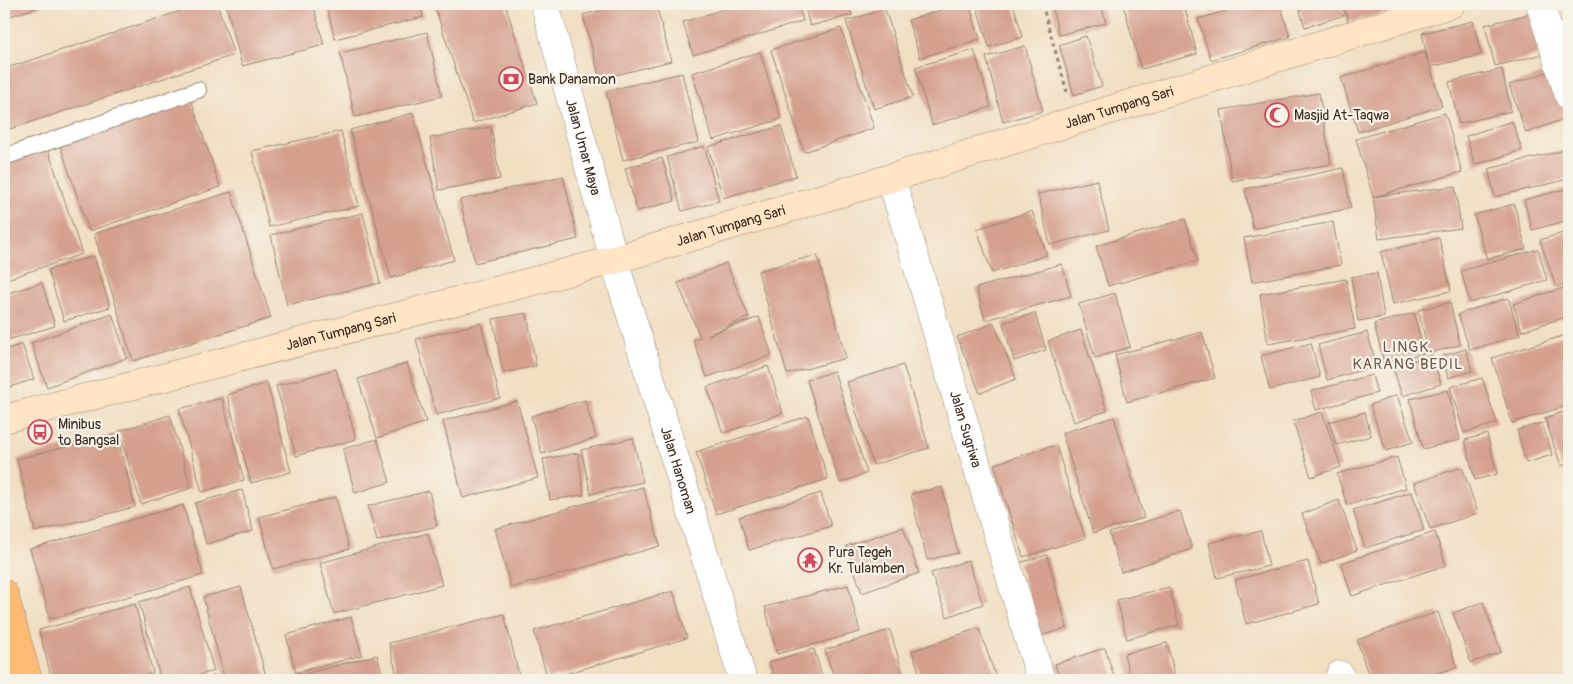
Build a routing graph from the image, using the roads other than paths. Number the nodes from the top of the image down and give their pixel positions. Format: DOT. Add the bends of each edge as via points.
graph roads {
  1 [pos="545,4"];
  2 [pos="1451,4"];
  3 [pos="1540,4"];
  4 [pos="198,90"];
  5 [pos="1569,96"];
  6 [pos="4,157"];
  7 [pos="891,178"];
  8 [pos="614,260"];
  9 [pos="4,419"];
  10 [pos="4,594"];
  11 [pos="28,680"];
  12 [pos="743,680"];
  13 [pos="1041,680"];
  1 -- 8 [label="street, Jalan Umar Maya"];
  2 -- 7 [label="main road, Jalan Tumpang Sari"];
  3 -- 5 [label="street"];
  4 -- 6 [label="lane"];
  7 -- 8 [label="main road, Jalan Tumpang Sari"];
  7 -- 13 [label="street, Jalan Sugriwa"];
  8 -- 9 [label="main road, Jalan Tumpang Sari"];
  8 -- 12 [label="street, Jalan Hanoman"];
  10 -- 11 [label="main road"];
}
